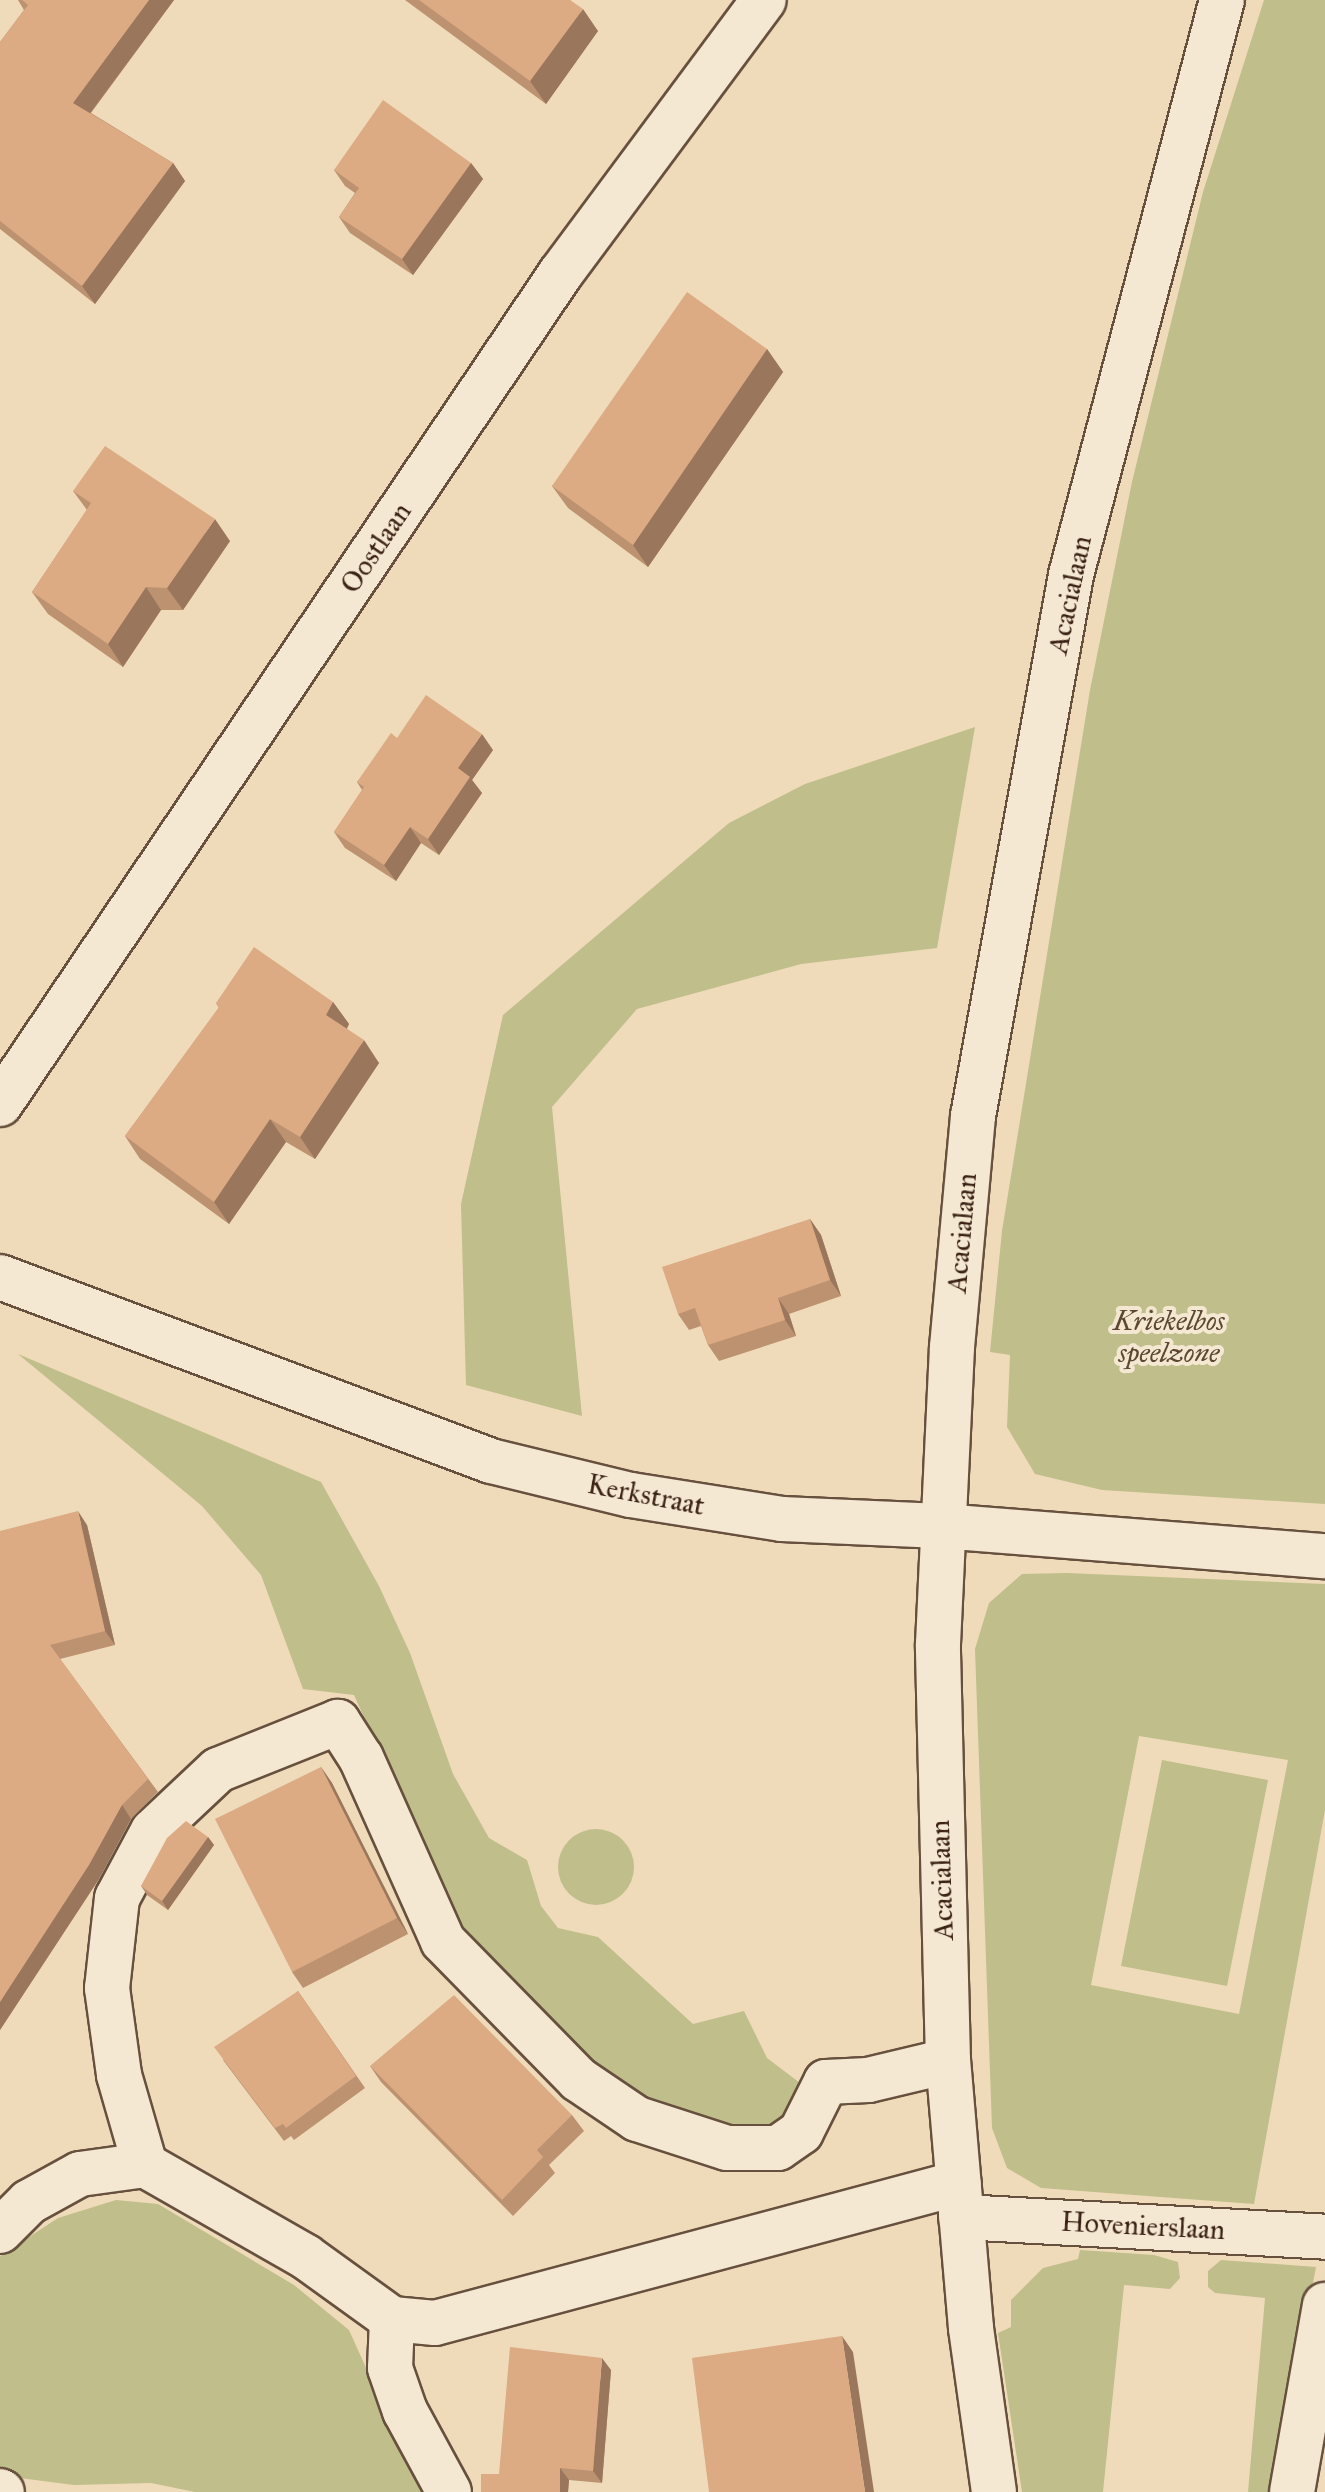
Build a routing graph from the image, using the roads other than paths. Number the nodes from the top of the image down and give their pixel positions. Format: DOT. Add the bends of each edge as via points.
graph roads {
  1 [pos="764,0"];
  2 [pos="1222,0"];
  3 [pos="0,1104"];
  4 [pos="0,1277"];
  5 [pos="941,1526"];
  6 [pos="1325,1556"];
  7 [pos="948,2061"];
  8 [pos="145,2165"];
  9 [pos="960,2200"];
  10 [pos="0,2231"];
  11 [pos="1325,2237"];
  12 [pos="1325,2305"];
  13 [pos="392,2319"];
  14 [pos="449,2492"];
  15 [pos="994,2492"];
  16 [pos="1292,2492"];
  1 -- 3 [label="street, Oostlaan" via="561,273"];
  2 -- 5 [label="street, Acacialaan" via="1071,575 973,1116"];
  4 -- 5 [label="street, Kerkstraat" via="491,1461 631,1495 782,1519"];
  5 -- 6 [label="street, Kerkstraat"];
  5 -- 7 [label="street, Acacialaan" via="938,1644"];
  7 -- 8 [label="street" via="868,2080 826,2082 801,2132 778,2148 727,2148 637,2119 578,2079 443,1941 361,1758 338,1722 218,1770 153,1831 117,1898 107,1988 119,2075"];
  7 -- 9 [label="street, Acacialaan"];
  8 -- 10 [label="street" via="80,2174 29,2202"];
  8 -- 13 [label="street" via="306,2257"];
  9 -- 11 [label="street, Hovenierslaan"];
  9 -- 13 [label="street, Hovenierslaan" via="435,2323"];
  9 -- 15 [label="street, Acacialaan"];
  12 -- 16 [label="street"];
  13 -- 14 [label="street" via="390,2368"];
}
